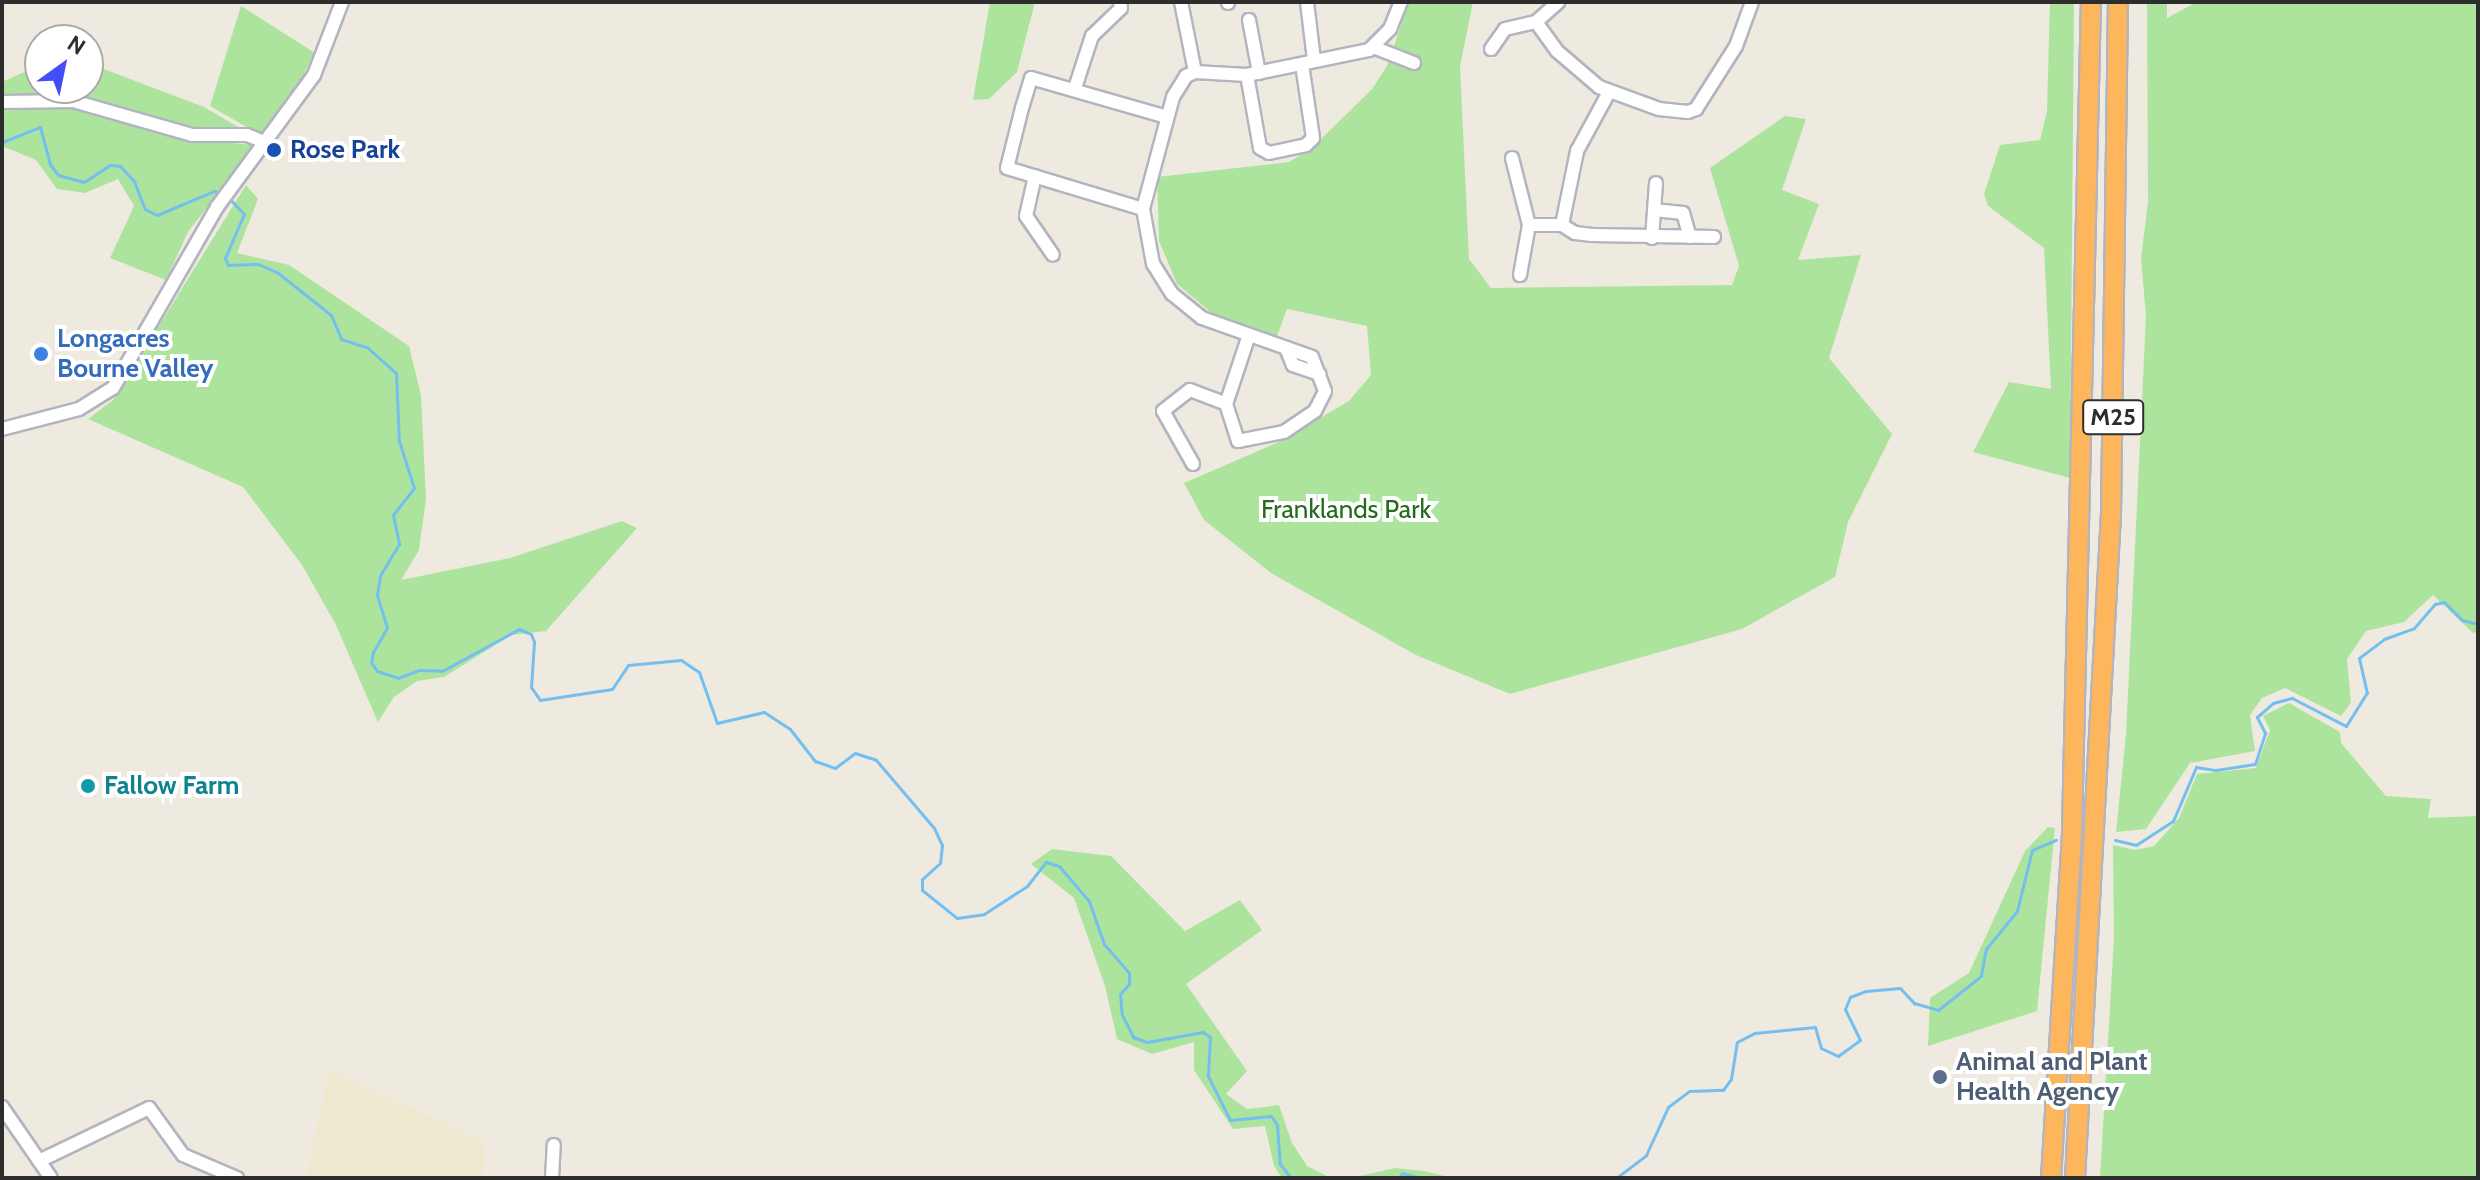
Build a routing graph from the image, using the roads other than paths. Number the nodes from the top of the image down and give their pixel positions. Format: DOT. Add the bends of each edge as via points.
graph roads {
  1 [pos="342,2"];
  2 [pos="1120,2"];
  3 [pos="1181,2"];
  4 [pos="1307,2"];
  5 [pos="1401,2"];
  6 [pos="1558,2"];
  7 [pos="1752,2"];
  8 [pos="2091,2"];
  9 [pos="2118,2"];
  10 [pos="1249,20"];
  11 [pos="1536,22"];
  12 [pos="1373,47"];
  13 [pos="1491,49"];
  14 [pos="1308,62"];
  15 [pos="1414,63"];
  16 [pos="1195,72"];
  17 [pos="1253,74"];
  18 [pos="1075,88"];
  19 [pos="1609,92"];
  20 [pos="2,102"];
  21 [pos="1167,117"];
  22 [pos="267,143"];
  23 [pos="1512,158"];
  24 [pos="1035,176"];
  25 [pos="1656,183"];
  26 [pos="1143,209"];
  27 [pos="1654,210"];
  28 [pos="1529,225"];
  29 [pos="1562,225"];
  30 [pos="1690,237"];
  31 [pos="1714,237"];
  32 [pos="1652,238"];
  33 [pos="1053,255"];
  34 [pos="1520,275"];
  35 [pos="1249,335"];
  36 [pos="1226,404"];
  37 [pos="2,429"];
  38 [pos="1193,464"];
  39 [pos="2,1107"];
  40 [pos="554,1145"];
  41 [pos="39,1161"];
  42 [pos="51,1178"];
  43 [pos="237,1178"];
  44 [pos="552,1178"];
  45 [pos="2051,1178"];
  46 [pos="2075,1178"];
  1 -- 22 [label="street" via="314,75"];
  2 -- 18 [label="street" via="1121,8 1092,36"];
  3 -- 16 [label="street"];
  4 -- 14 [label="street"];
  5 -- 12 [label="street" via="1390,29"];
  6 -- 11 [label="street"];
  7 -- 19 [label="street" via="1736,46 1696,109 1659,109"];
  8 -- 45 [label="highway, M25" via="2072,830"];
  9 -- 46 [label="highway, M25" via="2111,499"];
  10 -- 17 [label="street"];
  11 -- 13 [label="street" via="1505,29"];
  11 -- 19 [label="street" via="1557,51"];
  12 -- 14 [label="street"];
  12 -- 15 [label="street"];
  14 -- 17 [label="street"];
  14 -- 17 [label="street" via="1313,135 1306,145 1269,153 1260,148"];
  16 -- 17 [label="street"];
  16 -- 21 [label="street" via="1186,76"];
  18 -- 21 [label="street"];
  18 -- 24 [label="street" via="1031,78 1007,168"];
  19 -- 29 [label="street" via="1577,151"];
  20 -- 22 [label="street" via="73,101 192,135 247,135"];
  21 -- 26 [label="street"];
  22 -- 37 [label="street" via="217,207 113,388 79,409"];
  23 -- 28 [label="street"];
  24 -- 26 [label="street"];
  24 -- 33 [label="street" via="1026,216"];
  25 -- 27 [label="street"];
  26 -- 35 [label="street" via="1153,264 1172,294 1202,318"];
  27 -- 30 [label="street" via="1683,213"];
  27 -- 32 [label="street"];
  28 -- 29 [label="street"];
  28 -- 34 [label="street"];
  29 -- 32 [label="street" via="1575,233"];
  30 -- 31 [label="street"];
  30 -- 32 [label="street"];
  35 -- 36 [label="street"];
  35 -- 36 [label="street" via="1312,357 1325,391 1315,411 1284,432 1238,441"];
  36 -- 38 [label="street" via="1190,390 1163,411"];
  39 -- 41 [label="street"];
  40 -- 44 [label="street"];
  41 -- 42 [label="street"];
  41 -- 43 [label="street" via="149,1108 183,1155"];
}
